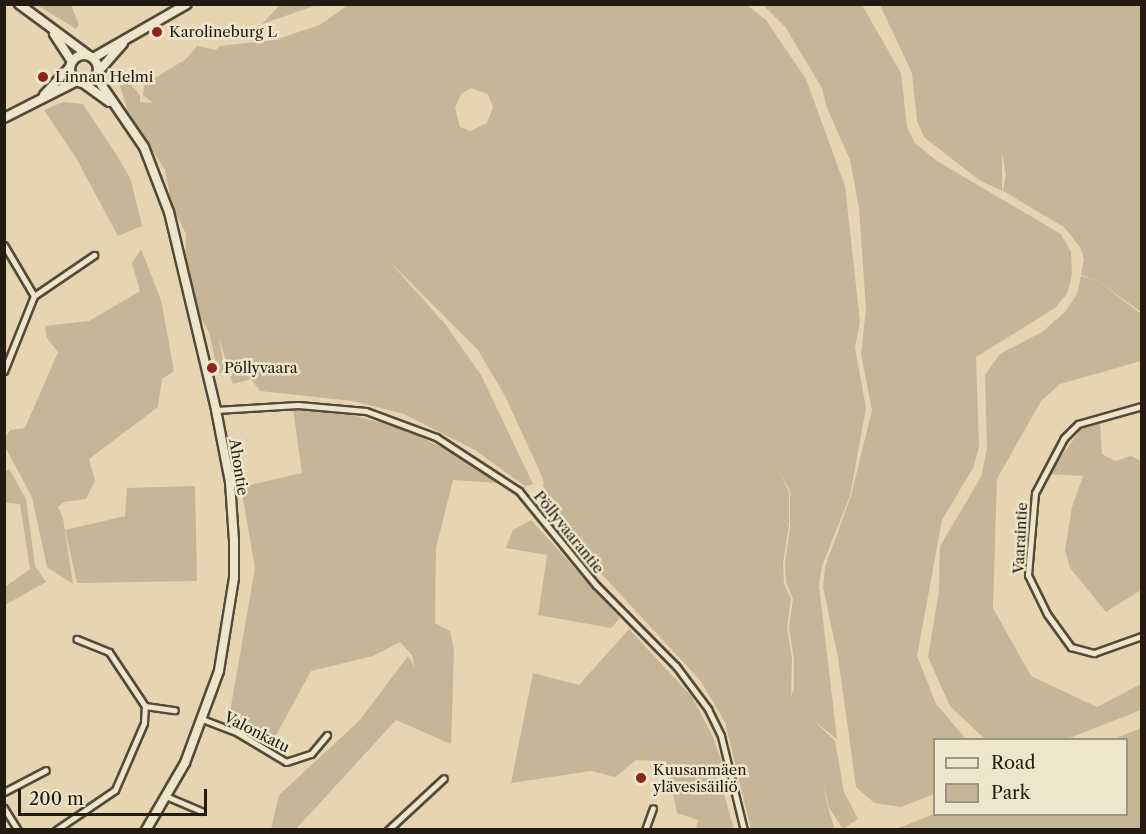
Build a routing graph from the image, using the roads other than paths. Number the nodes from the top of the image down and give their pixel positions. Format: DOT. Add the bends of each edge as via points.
graph roads {
  1 [pos="19,4"];
  2 [pos="184,6"];
  3 [pos="52,31"];
  4 [pos="124,41"];
  5 [pos="91,57"];
  6 [pos="71,64"];
  7 [pos="97,74"];
  8 [pos="80,82"];
  9 [pos="42,97"];
  10 [pos="119,110"];
  11 [pos="4,118"];
  12 [pos="4,245"];
  13 [pos="94,255"];
  14 [pos="34,296"];
  15 [pos="4,371"];
  16 [pos="1142,406"];
  17 [pos="216,410"];
  18 [pos="1142,636"];
  19 [pos="77,639"];
  20 [pos="145,706"];
  21 [pos="175,710"];
  22 [pos="202,719"];
  23 [pos="327,735"];
  24 [pos="46,770"];
  25 [pos="444,778"];
  26 [pos="4,792"];
  27 [pos="168,796"];
  28 [pos="4,808"];
  29 [pos="653,808"];
  30 [pos="201,811"];
  31 [pos="18,830"];
  32 [pos="56,830"];
  33 [pos="146,830"];
  34 [pos="388,830"];
  35 [pos="645,830"];
  36 [pos="744,830"];
  1 -- 3 [label="street"];
  2 -- 4 [label="street"];
  3 -- 5 [label="street"];
  3 -- 6 [label="street"];
  4 -- 5 [label="street"];
  4 -- 7 [label="street"];
  5 -- 6 [label="street" via="80,56"];
  5 -- 7 [label="street, Ahontie"];
  6 -- 8 [label="street"];
  6 -- 9 [label="street"];
  7 -- 8 [label="street"];
  7 -- 10 [label="street, Ahontie"];
  8 -- 9 [label="street"];
  8 -- 10 [label="street, Ahontie"];
  9 -- 11 [label="street"];
  10 -- 17 [label="street, Ahontie" via="144,147 169,212"];
  12 -- 14 [label="street"];
  13 -- 14 [label="street"];
  14 -- 15 [label="street"];
  16 -- 18 [label="street, Vaaraintie" via="1078,424 1064,438 1035,493 1028,575 1031,588 1071,647 1094,653"];
  17 -- 22 [label="street, Ahontie" via="230,482 234,578 221,661"];
  17 -- 36 [label="street, Pöllyvaarantie" via="298,405 366,411 436,436 519,491 596,585 676,666 708,709 721,736"];
  19 -- 20 [label="street" via="109,652"];
  20 -- 21 [label="street"];
  20 -- 32 [label="street" via="141,734 115,790"];
  22 -- 23 [label="street, Valonkatu" via="238,733 286,762 311,754"];
  22 -- 27 [label="street, Ahontie"];
  24 -- 26 [label="street"];
  25 -- 34 [label="street"];
  27 -- 30 [label="street"];
  27 -- 33 [label="street, Ahontie"];
  28 -- 31 [label="street"];
  29 -- 35 [label="street"];
}
